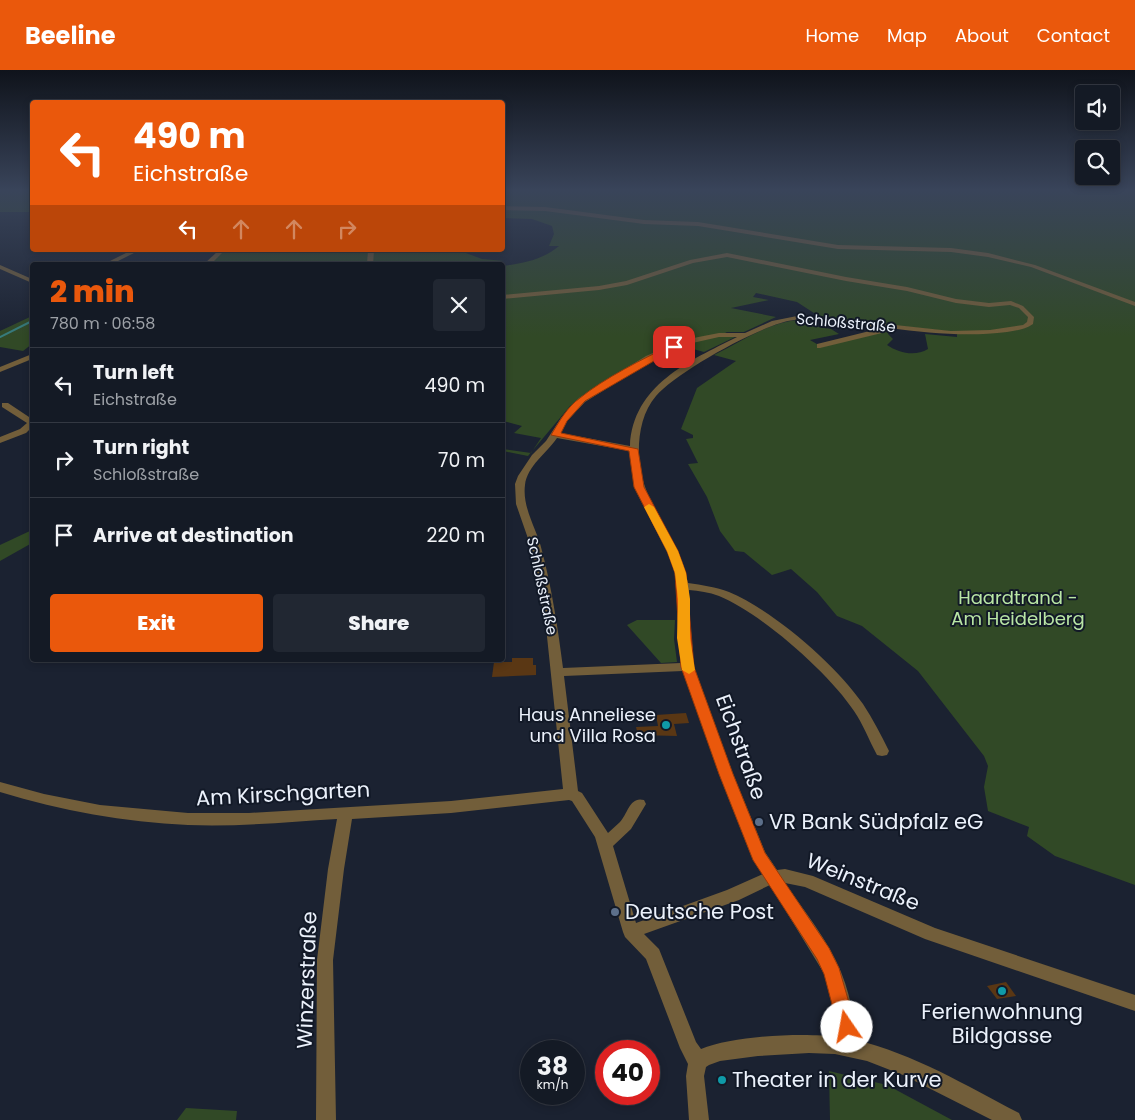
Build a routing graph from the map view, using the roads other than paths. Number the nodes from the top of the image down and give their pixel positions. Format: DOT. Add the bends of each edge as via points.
graph roads {
  1 [pos="777,239"];
  2 [pos="133,252"];
  3 [pos="220,252"];
  4 [pos="111,262"];
  5 [pos="209,262"];
  6 [pos="0,267"];
  7 [pos="30,280"];
  8 [pos="505,297"];
  9 [pos="1135,304"];
  10 [pos="888,326"];
  11 [pos="747,336"];
  12 [pos="820,346"];
  13 [pos="30,357"];
  14 [pos="0,370"];
  15 [pos="5,405"];
  16 [pos="30,421"];
  17 [pos="30,424"];
  18 [pos="556,435"];
  19 [pos="0,440"];
  20 [pos="634,449"];
  21 [pos="683,586"];
  22 [pos="688,667"];
  23 [pos="556,672"];
  24 [pos="882,751"];
  25 [pos="0,787"];
  26 [pos="571,794"];
  27 [pos="639,804"];
  28 [pos="346,812"];
  29 [pos="605,844"];
  30 [pos="771,877"];
  31 [pos="631,932"];
  32 [pos="1135,1003"];
  33 [pos="848,1047"];
  34 [pos="698,1062"];
  35 [pos="326,1120"];
  36 [pos="699,1120"];
  37 [pos="1012,1120"];
  1 -- 9 [label="street" via="838,247 988,254 1033,266"];
  2 -- 4 [label="street"];
  3 -- 5 [label="street"];
  6 -- 7 [label="street"];
  8 -- 10 [label="street, Schloßstraße" via="600,288 692,261 727,255 956,301 989,305 1011,303 1025,310 1031,320 1029,325 1020,328 965,334"];
  10 -- 11 [label="street, Schloßstraße" via="794,317"];
  10 -- 12 [label="street"];
  11 -- 18 [label="street, Schloßstraße" via="719,335 686,342 649,358 582,400 564,420"];
  11 -- 20 [label="street, Eichstraße" via="686,367 656,389 640,418"];
  13 -- 14 [label="street"];
  15 -- 16 [label="street"];
  17 -- 19 [label="street" via="23,431"];
  18 -- 20 [label="street"];
  18 -- 23 [label="street, Schloßstraße" via="526,469 520,494 523,514 540,562 552,627"];
  20 -- 21 [label="street, Eichstraße" via="639,487 672,551"];
  21 -- 22 [label="street, Eichstraße"];
  21 -- 24 [label="street" via="727,596 762,618 810,656 855,702"];
  22 -- 23 [label="street"];
  22 -- 30 [label="street, Eichstraße" via="751,838"];
  23 -- 26 [label="street, Schloßstraße"];
  25 -- 28 [label="street, Am Kirschgarten" via="100,812 160,818 249,819"];
  26 -- 28 [label="street, Am Kirschgarten" via="451,807"];
  26 -- 29 [label="street" via="577,797 592,819"];
  27 -- 29 [label="street" via="623,828"];
  28 -- 35 [label="street, Winzerstraße" via="325,960"];
  29 -- 31 [label="street"];
  30 -- 31 [label="street, Weinstraße" via="733,895"];
  30 -- 32 [label="street, Weinstraße" via="778,875 807,881 931,934"];
  30 -- 33 [label="street, Eichstraße" via="823,954 832,973 845,1013"];
  31 -- 34 [label="street" via="653,954 689,1048"];
  33 -- 34 [label="street" via="818,1043 771,1045 710,1055"];
  33 -- 37 [label="street" via="901,1066"];
  34 -- 36 [label="street"];
}
